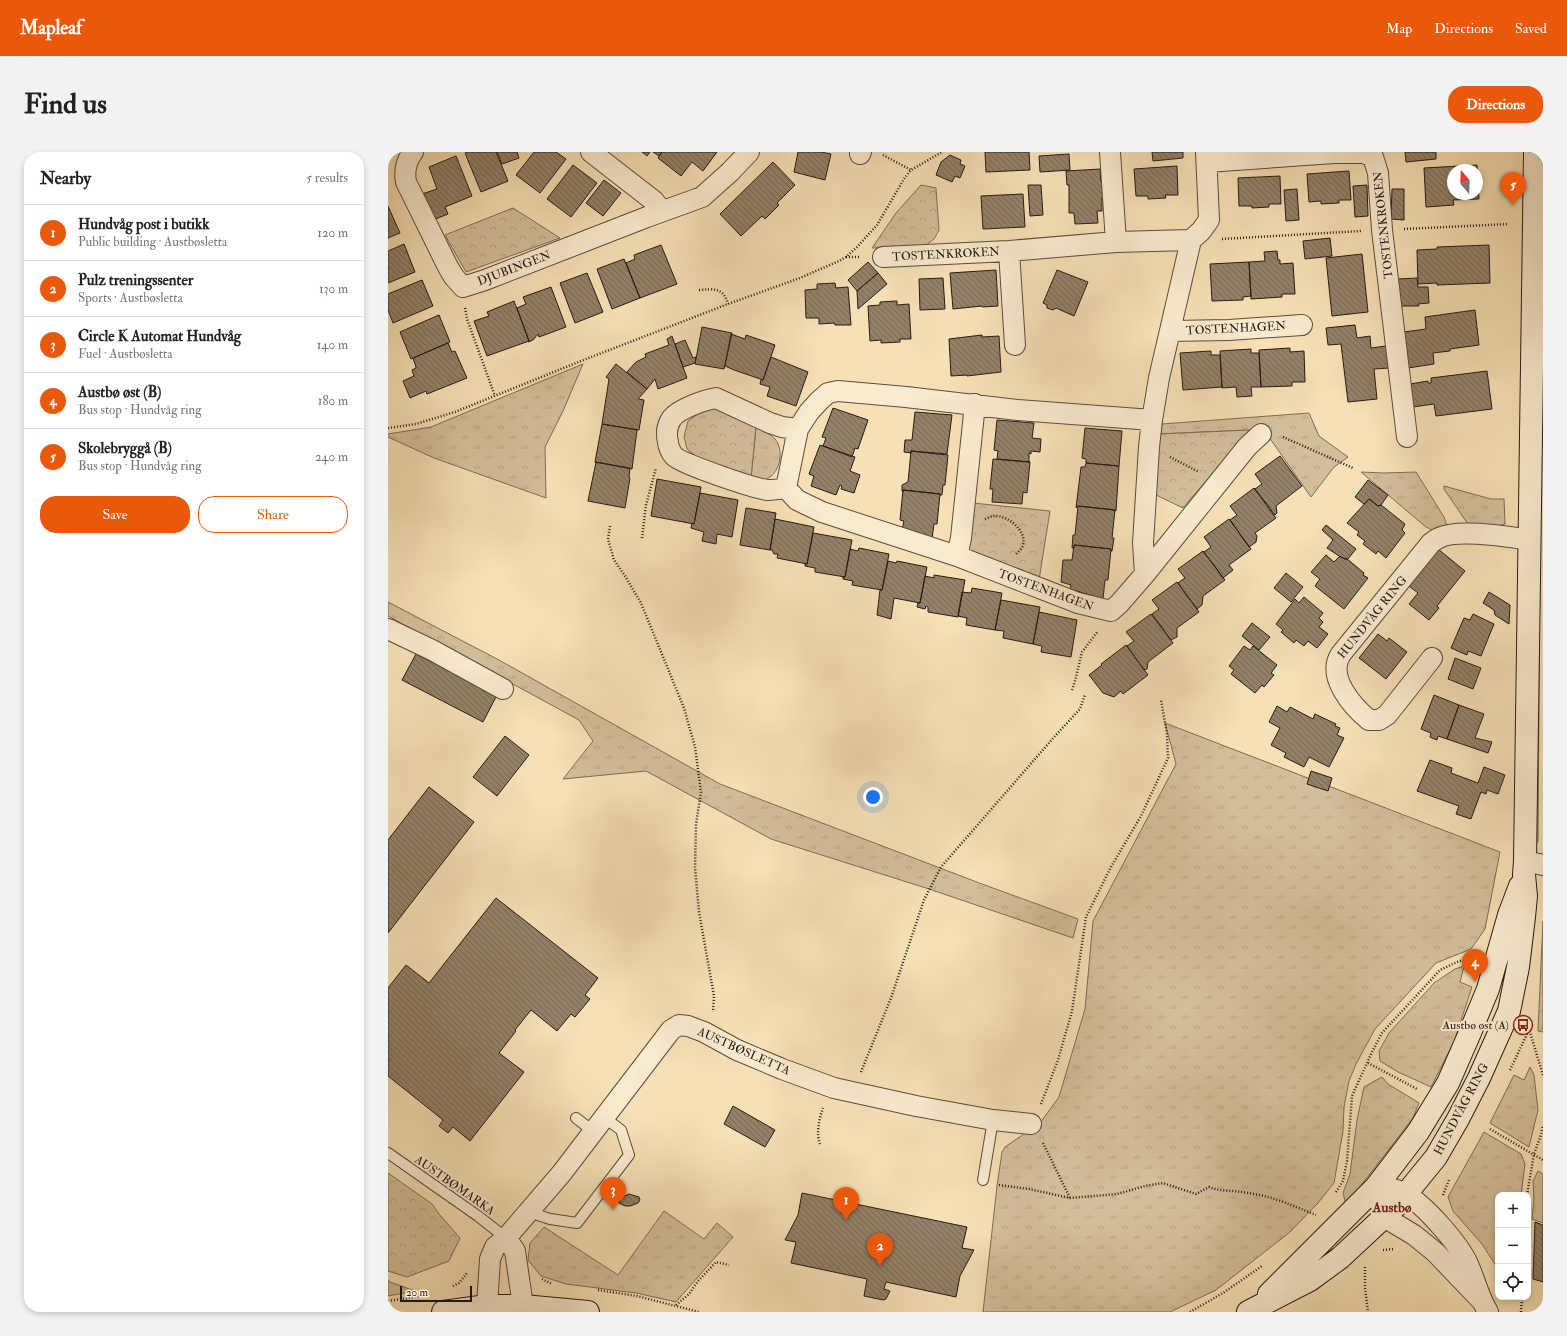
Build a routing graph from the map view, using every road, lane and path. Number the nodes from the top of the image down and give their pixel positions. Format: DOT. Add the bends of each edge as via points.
graph roads {
  1 [pos="413,152"];
  2 [pos="591,152"];
  3 [pos="749,152"];
  4 [pos="881,152"];
  5 [pos="942,152"];
  6 [pos="1110,152"];
  7 [pos="1534,152"];
  8 [pos="1206,157"];
  9 [pos="911,170"];
  10 [pos="662,211"];
  11 [pos="1539,226"];
  12 [pos="1303,234"];
  13 [pos="1190,240"];
  14 [pos="1116,242"];
  15 [pos="1009,251"];
  16 [pos="884,257"];
  17 [pos="462,286"];
  18 [pos="699,290"];
  19 [pos="728,304"];
  20 [pos="1302,325"];
  21 [pos="1170,331"];
  22 [pos="1015,345"];
  23 [pos="495,396"];
  24 [pos="975,404"];
  25 [pos="1152,420"];
  26 [pos="388,428"];
  27 [pos="798,429"];
  28 [pos="1261,434"];
  29 [pos="1407,437"];
  30 [pos="668,445"];
  31 [pos="1149,447"];
  32 [pos="1354,468"];
  33 [pos="1219,483"];
  34 [pos="786,488"];
  35 [pos="962,522"];
  36 [pos="610,526"];
  37 [pos="642,538"];
  38 [pos="1530,540"];
  39 [pos="957,556"];
  40 [pos="998,573"];
  41 [pos="1145,574"];
  42 [pos="1111,611"];
  43 [pos="388,629"];
  44 [pos="1432,658"];
  45 [pos="502,689"];
  46 [pos="1072,690"];
  47 [pos="1085,695"];
  48 [pos="1161,700"];
  49 [pos="1531,867"];
  50 [pos="1467,959"];
  51 [pos="704,1032"];
  52 [pos="1368,1063"];
  53 [pos="839,1089"];
  54 [pos="1418,1090"];
  55 [pos="576,1118"];
  56 [pos="993,1120"];
  57 [pos="1030,1124"];
  58 [pos="599,1125"];
  59 [pos="1543,1125"];
  60 [pos="1490,1129"];
  61 [pos="820,1144"];
  62 [pos="388,1153"];
  63 [pos="1534,1154"];
  64 [pos="1543,1160"];
  65 [pos="983,1180"];
  66 [pos="1376,1187"];
  67 [pos="1528,1192"];
  68 [pos="1405,1193"];
  69 [pos="1070,1198"];
  70 [pos="1333,1198"];
  71 [pos="1322,1210"];
  72 [pos="529,1212"];
  73 [pos="1316,1216"];
  74 [pos="1384,1217"];
  75 [pos="1312,1220"];
  76 [pos="506,1238"];
  77 [pos="1267,1262"];
  78 [pos="729,1264"];
  79 [pos="1365,1264"];
  80 [pos="538,1276"];
  81 [pos="559,1285"];
  82 [pos="595,1290"];
  83 [pos="1522,1300"];
  84 [pos="676,1305"];
  85 [pos="1484,1306"];
  86 [pos="489,1309"];
  87 [pos="521,1309"];
  88 [pos="1251,1310"];
  89 [pos="443,1312"];
  90 [pos="588,1312"];
  91 [pos="699,1312"];
  92 [pos="1190,1312"];
  93 [pos="1368,1312"];
  94 [pos="1521,1312"];
  1 -- 17 [label="street, DJUBINGEN" via="406,167 406,182 448,267"];
  2 -- 10 [label="street" via="654,201"];
  3 -- 10 [label="street, DJUBINGEN" via="702,197"];
  4 -- 9 [label="path"];
  5 -- 9 [label="path"];
  6 -- 14 [label="street"];
  7 -- 11 [label="main road"];
  8 -- 13 [label="street, TOSTENKROKEN" via="1208,220 1201,231"];
  8 -- 29 [label="street, TOSTENKROKEN" via="1364,153 1373,157 1378,173 1382,230"];
  9 -- 19 [label="path" via="877,225 846,257 800,278"];
  10 -- 17 [label="street, DJUBINGEN" via="486,280"];
  11 -- 38 [label="main road, HUNDVÅG RING" via="1530,467"];
  12 -- 13 [label="path"];
  13 -- 14 [label="street, TOSTENKROKEN"];
  13 -- 21 [label="street, TOSTENHAGEN"];
  14 -- 15 [label="street, TOSTENKROKEN"];
  15 -- 16 [label="street, TOSTENKROKEN"];
  15 -- 22 [label="street, TOSTENKROKEN"];
  17 -- 23 [label="path" via="467,319"];
  18 -- 19 [label="path" via="715,289 723,293"];
  19 -- 23 [label="path"];
  20 -- 21 [label="street, TOSTENHAGEN"];
  21 -- 25 [label="street, TOSTENHAGEN"];
  23 -- 26 [label="path" via="416,424"];
  24 -- 25 [label="street"];
  24 -- 27 [label="street" via="838,391 828,393 819,401"];
  24 -- 35 [label="street"];
  25 -- 31 [label="street, TOSTENHAGEN"];
  27 -- 30 [label="street" via="770,423 716,398 696,404 672,418 667,430"];
  27 -- 34 [label="street"];
  28 -- 32 [label="path" via="1269,433 1290,440"];
  28 -- 33 [label="street" via="1247,447"];
  30 -- 34 [label="street" via="673,456 697,467 767,490"];
  30 -- 37 [label="path" via="655,470 646,505"];
  31 -- 33 [label="path"];
  31 -- 41 [label="street, TOSTENHAGEN" via="1143,543"];
  33 -- 41 [label="street"];
  34 -- 39 [label="street, TOSTENHAGEN" via="797,500 822,512"];
  35 -- 39 [label="street"];
  35 -- 40 [label="path" via="973,523 994,516 1006,518 1016,526 1023,544"];
  36 -- 51 [label="path" via="609,546 614,560 641,604 684,708 695,747 701,792 696,824 699,912 714,996 712,1018"];
  38 -- 44 [label="street, HUNDVÅG RING" via="1464,534 1438,538 1341,654 1335,668 1337,677 1350,699 1363,715 1369,720 1380,720 1394,708"];
  38 -- 49 [label="main road, HUNDVÅG RING"];
  39 -- 40 [label="street, TOSTENHAGEN"];
  40 -- 42 [label="street, TOSTENHAGEN" via="1078,604"];
  41 -- 42 [label="street"];
  42 -- 46 [label="path" via="1082,652"];
  43 -- 45 [label="street"];
  47 -- 53 [label="path" via="1080,709 941,867 924,900 890,998 860,1073"];
  48 -- 57 [label="path" via="1168,758 1141,816 1086,917 1072,1011 1058,1060 1038,1113"];
  49 -- 66 [label="main road, HUNDVÅG RING" via="1509,915 1488,989 1448,1082 1418,1132"];
  49 -- 68 [label="main road, HUNDVÅG RING" via="1518,967 1509,1010 1458,1119 1436,1157"];
  50 -- 52 [label="path" via="1440,970 1382,1033"];
  51 -- 53 [label="street, AUSTBØSLETTA" via="737,1050"];
  51 -- 58 [label="street, AUSTBØSLETTA" via="679,1025 671,1030"];
  52 -- 54 [label="path"];
  52 -- 70 [label="path" via="1352,1096 1343,1181"];
  53 -- 56 [label="street, AUSTBØSLETTA"];
  53 -- 61 [label="path" via="826,1101 820,1116 817,1138"];
  55 -- 58 [label="lane"];
  56 -- 57 [label="street, AUSTBØSLETTA"];
  56 -- 65 [label="lane"];
  57 -- 69 [label="path"];
  58 -- 72 [label="street, AUSTBØSLETTA"];
  58 -- 72 [label="lane" via="620,1130 629,1155 577,1223 550,1219"];
  59 -- 63 [label="path"];
  60 -- 63 [label="path"];
  62 -- 76 [label="lane, AUSTBØMARKA"];
  63 -- 64 [label="path"];
  63 -- 67 [label="path"];
  65 -- 69 [label="path"];
  66 -- 68 [label="street" via="1386,1187"];
  66 -- 74 [label="street"];
  66 -- 88 [label="main road, HUNDVÅG RING"];
  68 -- 74 [label="main road, HUNDVÅG RING"];
  68 -- 85 [label="street" via="1432,1216 1453,1241 1468,1263"];
  69 -- 73 [label="path" via="1117,1194 1163,1183 1196,1194 1208,1187 1220,1191 1248,1192 1291,1204"];
  71 -- 73 [label="path"];
  72 -- 76 [label="street, AUSTBØSLETTA"];
  73 -- 75 [label="path"];
  74 -- 85 [label="street" via="1414,1235 1435,1252"];
  74 -- 88 [label="main road, HUNDVÅG RING" via="1340,1258 1310,1280"];
  76 -- 86 [label="street, AUSTBØSLETTA" via="495,1247 490,1259"];
  76 -- 87 [label="street" via="515,1251"];
  77 -- 92 [label="path" via="1223,1293"];
  78 -- 84 [label="path" via="716,1262 689,1294"];
  79 -- 93 [label="path"];
  80 -- 81 [label="path" via="551,1284"];
  82 -- 84 [label="path"];
  83 -- 94 [label="path"];
  84 -- 91 [label="path"];
  86 -- 87 [label="main road"];
  86 -- 89 [label="main road"];
  87 -- 90 [label="main road"];
}
